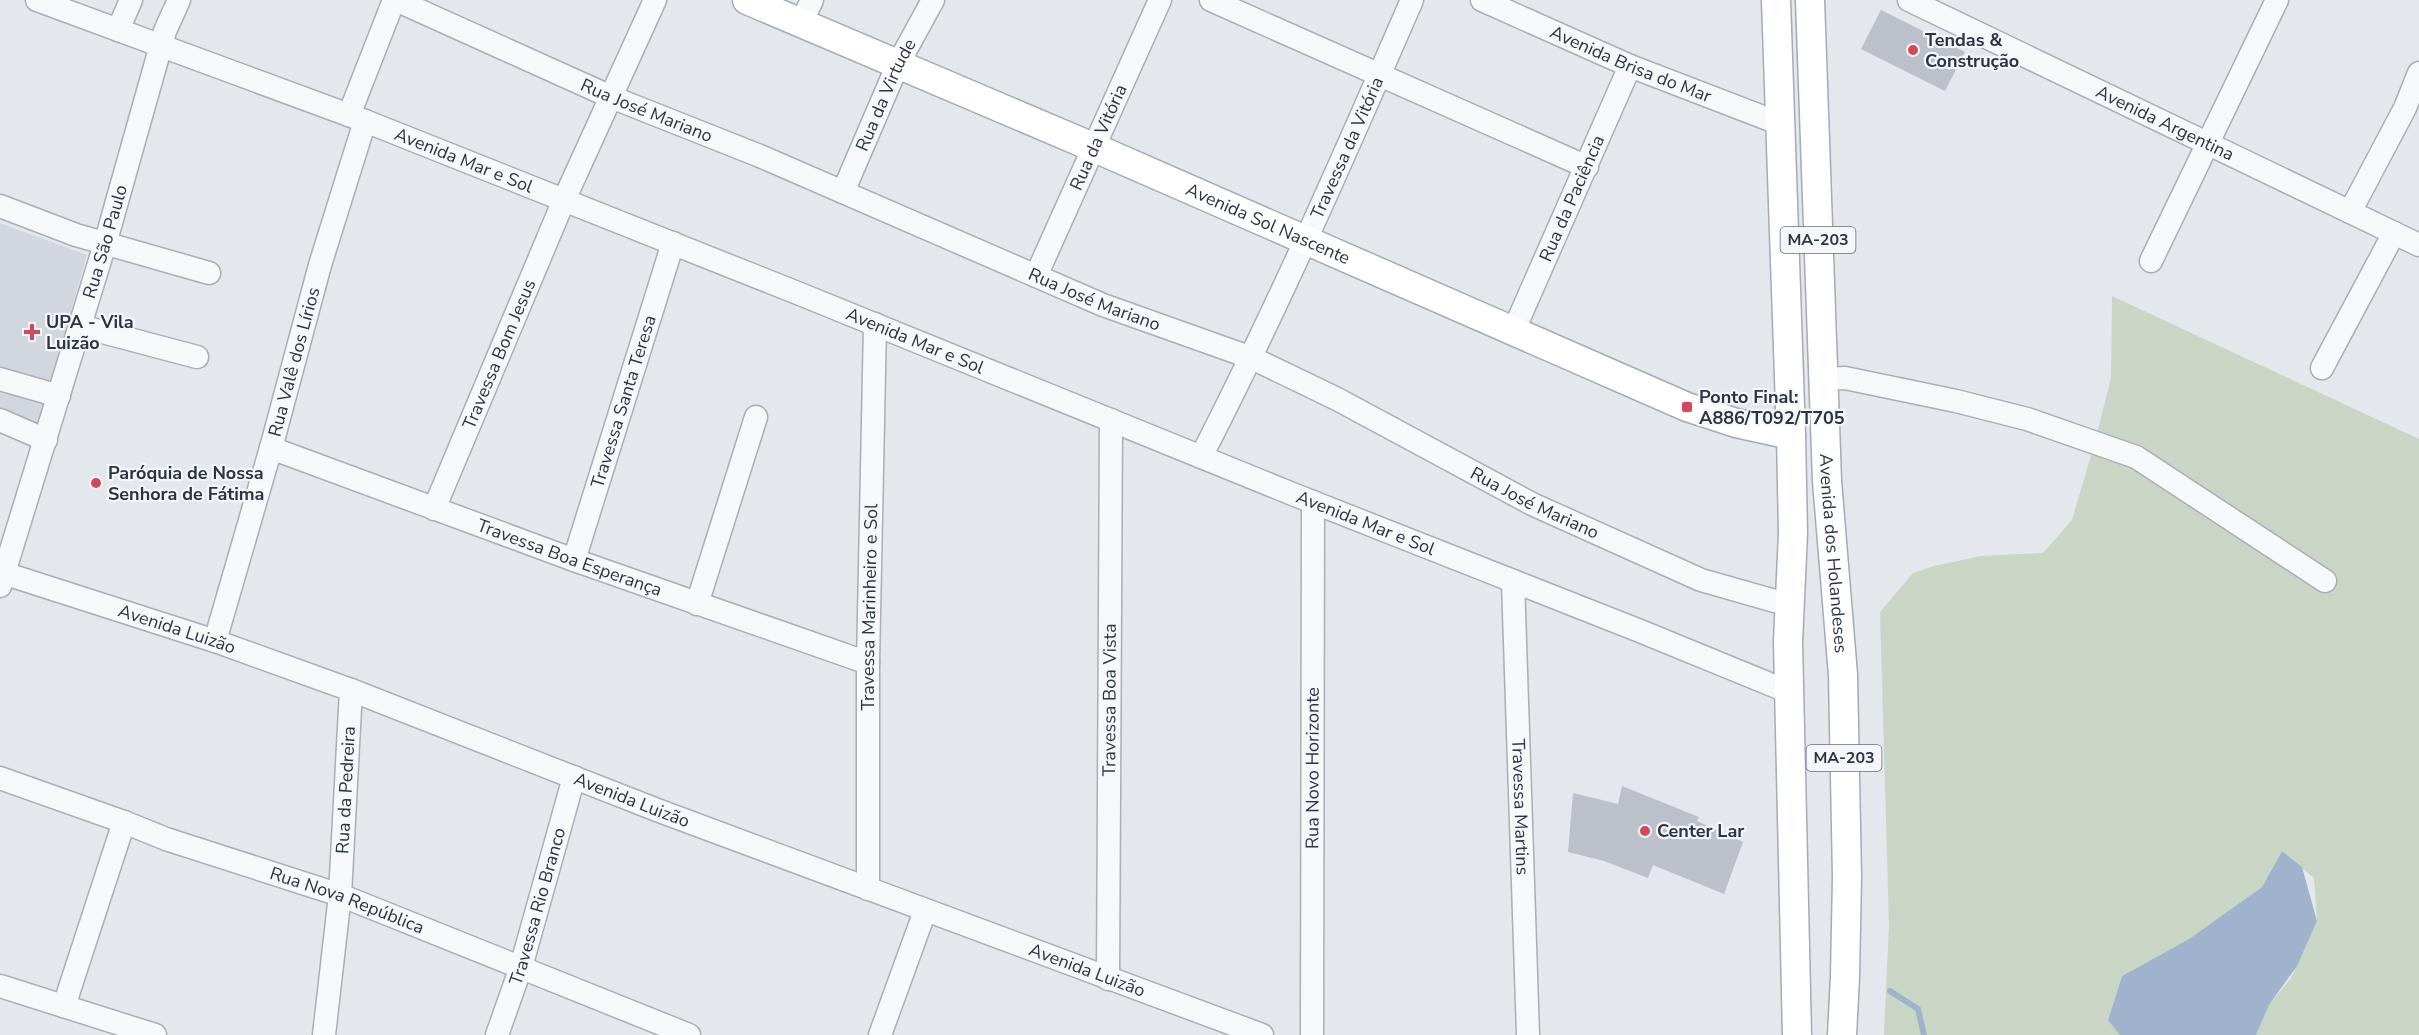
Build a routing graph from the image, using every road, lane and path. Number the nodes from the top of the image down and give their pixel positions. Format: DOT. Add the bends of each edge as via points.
graph roads {
  1 [pos="37,0"];
  2 [pos="131,0"];
  3 [pos="179,0"];
  4 [pos="395,0"];
  5 [pos="655,0"];
  6 [pos="747,0"];
  7 [pos="933,0"];
  8 [pos="1160,0"];
  9 [pos="1211,0"];
  10 [pos="1412,0"];
  11 [pos="1482,0"];
  12 [pos="1776,0"];
  13 [pos="1810,0"];
  14 [pos="1909,0"];
  15 [pos="2277,0"];
  16 [pos="807,11"];
  17 [pos="118,30"];
  18 [pos="161,45"];
  19 [pos="898,64"];
  20 [pos="1630,66"];
  21 [pos="2419,73"];
  22 [pos="1379,76"];
  23 [pos="611,97"];
  24 [pos="357,118"];
  25 [pos="1780,124"];
  26 [pos="2208,144"];
  27 [pos="1095,148"];
  28 [pos="1587,167"];
  29 [pos="843,192"];
  30 [pos="564,200"];
  31 [pos="0,206"];
  32 [pos="2350,212"];
  33 [pos="2394,233"];
  34 [pos="1306,242"];
  35 [pos="673,243"];
  36 [pos="105,244"];
  37 [pos="2419,245"];
  38 [pos="2151,261"];
  39 [pos="209,273"];
  40 [pos="1036,276"];
  41 [pos="875,324"];
  42 [pos="80,326"];
  43 [pos="1513,332"];
  44 [pos="196,357"];
  45 [pos="1252,358"];
  46 [pos="2322,368"];
  47 [pos="0,379"];
  48 [pos="1823,379"];
  49 [pos="59,396"];
  50 [pos="756,417"];
  51 [pos="0,420"];
  52 [pos="1111,420"];
  53 [pos="1791,435"];
  54 [pos="46,440"];
  55 [pos="271,448"];
  56 [pos="1202,457"];
  57 [pos="1313,502"];
  58 [pos="434,509"];
  59 [pos="574,560"];
  60 [pos="1,577"];
  61 [pos="1513,581"];
  62 [pos="2325,581"];
  63 [pos="697,604"];
  64 [pos="1789,605"];
  65 [pos="215,641"];
  66 [pos="868,663"];
  67 [pos="351,690"];
  68 [pos="1789,692"];
  69 [pos="574,777"];
  70 [pos="0,778"];
  71 [pos="124,822"];
  72 [pos="868,889"];
  73 [pos="340,895"];
  74 [pos="925,911"];
  75 [pos="521,967"];
  76 [pos="1108,979"];
  77 [pos="0,986"];
  78 [pos="64,1006"];
  79 [pos="117,1029"];
  80 [pos="155,1035"];
  81 [pos="324,1035"];
  82 [pos="497,1035"];
  83 [pos="689,1035"];
  84 [pos="880,1035"];
  85 [pos="1262,1035"];
  86 [pos="1312,1035"];
  87 [pos="1528,1035"];
  88 [pos="1797,1035"];
  89 [pos="1842,1035"];
  1 -- 17 [label="street, Avenida Mar e Sol"];
  2 -- 17 [label="street"];
  3 -- 18 [label="street, Rua São Paulo"];
  4 -- 23 [label="street, Rua José Mariano"];
  4 -- 24 [label="street, Rua Valê dos Lírios"];
  5 -- 23 [label="street, Travessa Bom Jesus"];
  6 -- 16 [label="main road, Avenida Sol Nascente"];
  7 -- 19 [label="street, Rua da Virtude"];
  8 -- 27 [label="street, Rua da Vitória"];
  9 -- 22 [label="street"];
  10 -- 22 [label="street, Travessa da Vitória"];
  11 -- 20 [label="street, Avenida Brisa do Mar"];
  12 -- 25 [label="main road, Avenida dos Holandeses / MA-203"];
  13 -- 48 [label="main road, Avenida dos Holandeses / MA-203"];
  14 -- 26 [label="street, Avenida Argentina"];
  15 -- 26 [label="street"];
  16 -- 19 [label="main road, Avenida Sol Nascente"];
  17 -- 18 [label="street, Avenida Mar e Sol"];
  18 -- 24 [label="street, Avenida Mar e Sol"];
  18 -- 36 [label="street, Rua São Paulo"];
  19 -- 27 [label="main road, Avenida Sol Nascente"];
  19 -- 29 [label="street, Rua da Virtude"];
  20 -- 25 [label="street, Avenida Brisa do Mar"];
  20 -- 28 [label="street, Rua da Paciência"];
  21 -- 32 [label="street" via="2405,108"];
  22 -- 28 [label="street"];
  22 -- 34 [label="street, Travessa da Vitória"];
  23 -- 29 [label="street, Rua José Mariano"];
  23 -- 30 [label="street, Travessa Bom Jesus"];
  24 -- 30 [label="street, Avenida Mar e Sol"];
  24 -- 55 [label="street, Rua Valê dos Lírios"];
  25 -- 53 [label="main road, Avenida dos Holandeses / MA-203"];
  26 -- 32 [label="street, Avenida Argentina"];
  26 -- 38 [label="street"];
  27 -- 34 [label="main road, Avenida Sol Nascente"];
  27 -- 40 [label="street, Rua da Vitória"];
  28 -- 43 [label="street, Rua da Paciência"];
  29 -- 40 [label="street, Rua José Mariano"];
  30 -- 35 [label="street, Avenida Mar e Sol"];
  30 -- 58 [label="street, Travessa Bom Jesus"];
  31 -- 36 [label="street"];
  32 -- 33 [label="street, Avenida Argentina"];
  33 -- 37 [label="street, Avenida Argentina"];
  33 -- 46 [label="street"];
  34 -- 43 [label="main road, Avenida Sol Nascente"];
  34 -- 45 [label="street, Travessa da Vitória"];
  35 -- 41 [label="street, Avenida Mar e Sol"];
  35 -- 59 [label="street, Travessa Santa Teresa"];
  36 -- 39 [label="street"];
  36 -- 42 [label="street, Rua São Paulo"];
  40 -- 45 [label="street, Rua José Mariano" via="1103,305"];
  41 -- 52 [label="street, Avenida Mar e Sol"];
  41 -- 66 [label="street, Travessa Marinheiro e Sol"];
  42 -- 44 [label="street"];
  42 -- 49 [label="street, Rua São Paulo"];
  43 -- 53 [label="main road, Avenida Sol Nascente" via="1687,407"];
  45 -- 56 [label="street, Travessa da Vitória"];
  45 -- 64 [label="street, Rua José Mariano" via="1532,504 1701,580"];
  47 -- 49 [label="street"];
  48 -- 62 [label="street" via="1845,378 2027,419 2136,457"];
  48 -- 89 [label="main road, Avenida dos Holandeses / MA-203" via="1830,536 1843,675 1847,877"];
  49 -- 54 [label="street, Rua São Paulo"];
  50 -- 63 [label="street"];
  51 -- 54 [label="street"];
  52 -- 56 [label="street, Avenida Mar e Sol"];
  52 -- 76 [label="street, Travessa Boa Vista"];
  53 -- 64 [label="main road, Avenida dos Holandeses / MA-203" via="1793,533"];
  54 -- 60 [label="street, Rua São Paulo"];
  55 -- 58 [label="street, Travessa Boa Esperança"];
  55 -- 65 [label="street, Rua Valê dos Lírios"];
  56 -- 57 [label="street, Avenida Mar e Sol"];
  57 -- 61 [label="street, Avenida Mar e Sol"];
  57 -- 86 [label="street, Rua Novo Horizonte"];
  58 -- 59 [label="street, Travessa Boa Esperança"];
  59 -- 63 [label="street, Travessa Boa Esperança"];
  60 -- 65 [label="street, Avenida Luizão"];
  61 -- 68 [label="street, Avenida Mar e Sol"];
  61 -- 87 [label="street, Travessa Martins"];
  63 -- 66 [label="street, Travessa Boa Esperança"];
  64 -- 68 [label="main road, Avenida dos Holandeses / MA-203"];
  65 -- 67 [label="street, Avenida Luizão"];
  66 -- 72 [label="street, Travessa Marinheiro e Sol"];
  67 -- 69 [label="street, Avenida Luizão"];
  67 -- 73 [label="street, Rua da Pedreira"];
  68 -- 88 [label="main road, Avenida dos Holandeses / MA-203"];
  69 -- 72 [label="street, Avenida Luizão"];
  69 -- 75 [label="street, Travessa Rio Branco"];
  70 -- 71 [label="street, Rua Nova República"];
  71 -- 73 [label="street, Rua Nova República"];
  71 -- 78 [label="street"];
  72 -- 74 [label="street, Avenida Luizão"];
  73 -- 75 [label="street, Rua Nova República"];
  73 -- 81 [label="street, Rua da Pedreira"];
  74 -- 76 [label="street, Avenida Luizão"];
  74 -- 84 [label="street"];
  75 -- 82 [label="street, Travessa Rio Branco"];
  75 -- 83 [label="street, Rua Nova República"];
  76 -- 85 [label="street, Avenida Luizão"];
  77 -- 78 [label="street"];
  78 -- 79 [label="street"];
  79 -- 80 [label="street"];
}
